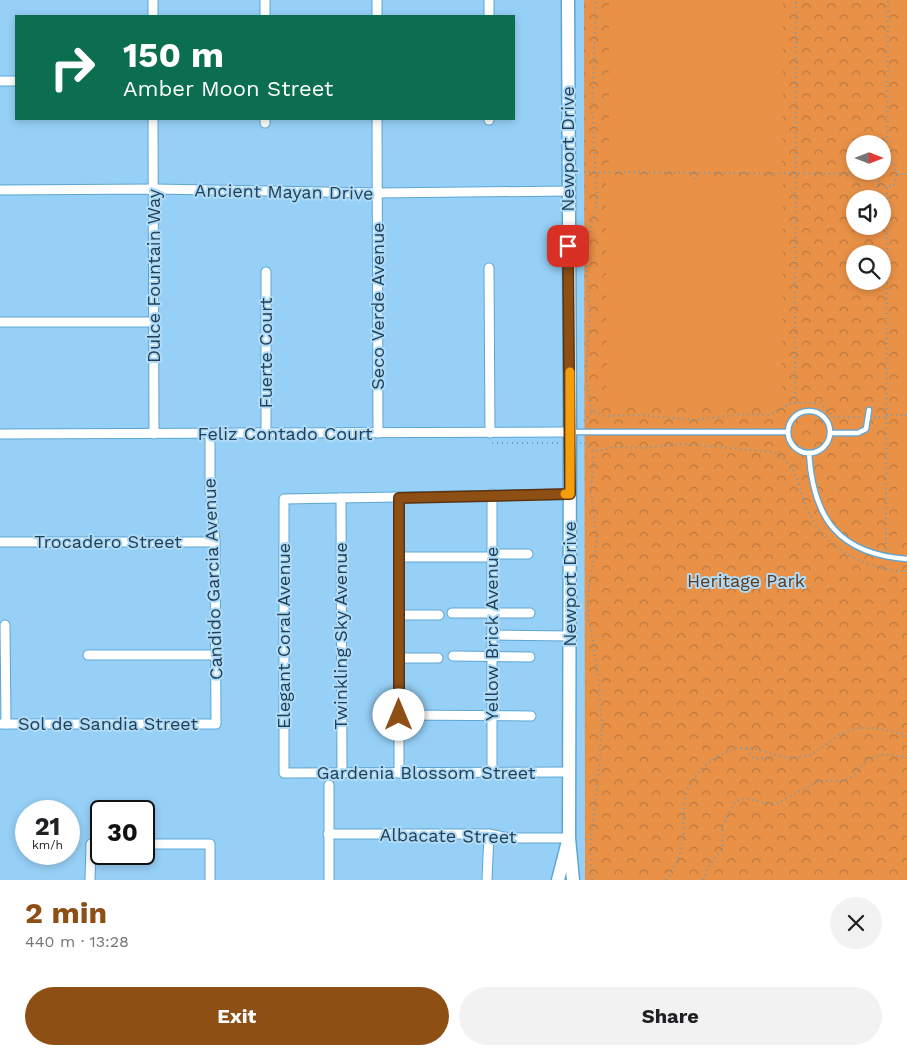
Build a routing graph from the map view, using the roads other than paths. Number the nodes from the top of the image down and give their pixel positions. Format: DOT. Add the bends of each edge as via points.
graph roads {
  1 [pos="153,0"];
  2 [pos="265,0"];
  3 [pos="377,0"];
  4 [pos="489,0"];
  5 [pos="568,0"];
  6 [pos="153,15"];
  7 [pos="265,15"];
  8 [pos="377,15"];
  9 [pos="489,15"];
  10 [pos="0,81"];
  11 [pos="15,81"];
  12 [pos="153,120"];
  13 [pos="377,120"];
  14 [pos="154,189"];
  15 [pos="0,190"];
  16 [pos="568,191"];
  17 [pos="377,194"];
  18 [pos="489,268"];
  19 [pos="266,272"];
  20 [pos="0,322"];
  21 [pos="154,322"];
  22 [pos="869,410"];
  23 [pos="490,432"];
  24 [pos="570,432"];
  25 [pos="788,432"];
  26 [pos="830,433"];
  27 [pos="0,434"];
  28 [pos="154,434"];
  29 [pos="210,434"];
  30 [pos="266,434"];
  31 [pos="378,434"];
  32 [pos="809,453"];
  33 [pos="492,494"];
  34 [pos="570,494"];
  35 [pos="341,498"];
  36 [pos="399,498"];
  37 [pos="0,542"];
  38 [pos="215,542"];
  39 [pos="528,554"];
  40 [pos="399,557"];
  41 [pos="491,557"];
  42 [pos="907,559"];
  43 [pos="452,613"];
  44 [pos="492,613"];
  45 [pos="530,613"];
  46 [pos="399,615"];
  47 [pos="440,615"];
  48 [pos="5,625"];
  49 [pos="492,635"];
  50 [pos="569,636"];
  51 [pos="88,655"];
  52 [pos="216,655"];
  53 [pos="453,656"];
  54 [pos="492,657"];
  55 [pos="530,657"];
  56 [pos="399,658"];
  57 [pos="438,658"];
  58 [pos="399,715"];
  59 [pos="492,716"];
  60 [pos="531,716"];
  61 [pos="3,724"];
  62 [pos="216,724"];
  63 [pos="569,772"];
  64 [pos="284,773"];
  65 [pos="342,773"];
  66 [pos="399,773"];
  67 [pos="492,773"];
  68 [pos="328,785"];
  69 [pos="328,834"];
  70 [pos="489,834"];
  71 [pos="568,838"];
  72 [pos="155,844"];
  73 [pos="90,865"];
  74 [pos="90,880"];
  75 [pos="210,880"];
  76 [pos="329,880"];
  77 [pos="487,880"];
  78 [pos="558,880"];
  79 [pos="573,880"];
  1 -- 6 [label="street"];
  2 -- 7 [label="street"];
  3 -- 8 [label="street"];
  4 -- 9 [label="street"];
  5 -- 16 [label="street, Newport Drive"];
  10 -- 11 [label="street"];
  12 -- 14 [label="street, Dulce Fountain Way"];
  13 -- 17 [label="street, Seco Verde Avenue"];
  14 -- 15 [label="street, Ancient Mayan Drive"];
  14 -- 17 [label="street, Ancient Mayan Drive"];
  14 -- 21 [label="street, Dulce Fountain Way"];
  16 -- 17 [label="street, Ancient Mayan Drive"];
  16 -- 24 [label="street, Newport Drive"];
  17 -- 31 [label="street, Seco Verde Avenue"];
  18 -- 23 [label="street"];
  19 -- 30 [label="street, Fuerte Court"];
  20 -- 21 [label="street"];
  21 -- 28 [label="street, Dulce Fountain Way"];
  22 -- 26 [label="lane" via="866,429 858,433"];
  23 -- 24 [label="street, Feliz Contado Court"];
  23 -- 31 [label="street, Feliz Contado Court"];
  24 -- 25 [label="lane"];
  24 -- 34 [label="street, Newport Drive"];
  25 -- 26 [label="lane" via="791,420 802,412 816,412 822,415"];
  25 -- 32 [label="lane" via="794,447"];
  26 -- 32 [label="lane" via="825,446"];
  27 -- 28 [label="street, Feliz Contado Court"];
  28 -- 29 [label="street, Feliz Contado Court"];
  29 -- 30 [label="street, Feliz Contado Court"];
  29 -- 38 [label="street, Candido Garcia Avenue"];
  30 -- 31 [label="street, Feliz Contado Court"];
  32 -- 42 [label="lane" via="815,498 836,532 873,554"];
  33 -- 34 [label="street"];
  33 -- 36 [label="street"];
  33 -- 41 [label="street, Yellow Brick Avenue"];
  34 -- 50 [label="street, Newport Drive"];
  35 -- 36 [label="street"];
  35 -- 64 [label="street, Elegant Coral Avenue" via="284,499"];
  35 -- 65 [label="street, Twinkling Sky Avenue"];
  36 -- 40 [label="street"];
  37 -- 38 [label="street, Trocadero Street"];
  38 -- 52 [label="street, Candido Garcia Avenue"];
  39 -- 41 [label="street"];
  40 -- 41 [label="street"];
  40 -- 46 [label="street"];
  41 -- 44 [label="street, Yellow Brick Avenue"];
  43 -- 44 [label="street"];
  44 -- 45 [label="street"];
  44 -- 49 [label="street, Yellow Brick Avenue"];
  46 -- 47 [label="street"];
  46 -- 56 [label="street"];
  48 -- 61 [label="street"];
  49 -- 50 [label="street"];
  49 -- 54 [label="street, Yellow Brick Avenue"];
  50 -- 63 [label="street, Newport Drive"];
  51 -- 52 [label="street"];
  52 -- 62 [label="street, Candido Garcia Avenue"];
  53 -- 54 [label="street"];
  54 -- 55 [label="street"];
  54 -- 59 [label="street, Yellow Brick Avenue"];
  56 -- 57 [label="street"];
  56 -- 58 [label="street"];
  58 -- 59 [label="street"];
  58 -- 66 [label="street"];
  59 -- 60 [label="street"];
  59 -- 67 [label="street, Yellow Brick Avenue"];
  61 -- 62 [label="street, Sol de Sandia Street"];
  63 -- 67 [label="street, Gardenia Blossom Street"];
  63 -- 71 [label="street, Newport Drive"];
  64 -- 65 [label="street, Gardenia Blossom Street"];
  65 -- 66 [label="street, Gardenia Blossom Street"];
  66 -- 67 [label="street, Gardenia Blossom Street"];
  68 -- 69 [label="street"];
  69 -- 70 [label="street, Albacate Street"];
  69 -- 76 [label="street"];
  70 -- 71 [label="street, Albacate Street" via="510,838"];
  70 -- 77 [label="street"];
  71 -- 78 [label="street, Newport Drive"];
  71 -- 79 [label="street, Newport Drive"];
  72 -- 75 [label="street" via="210,844"];
  73 -- 74 [label="street"];
}
